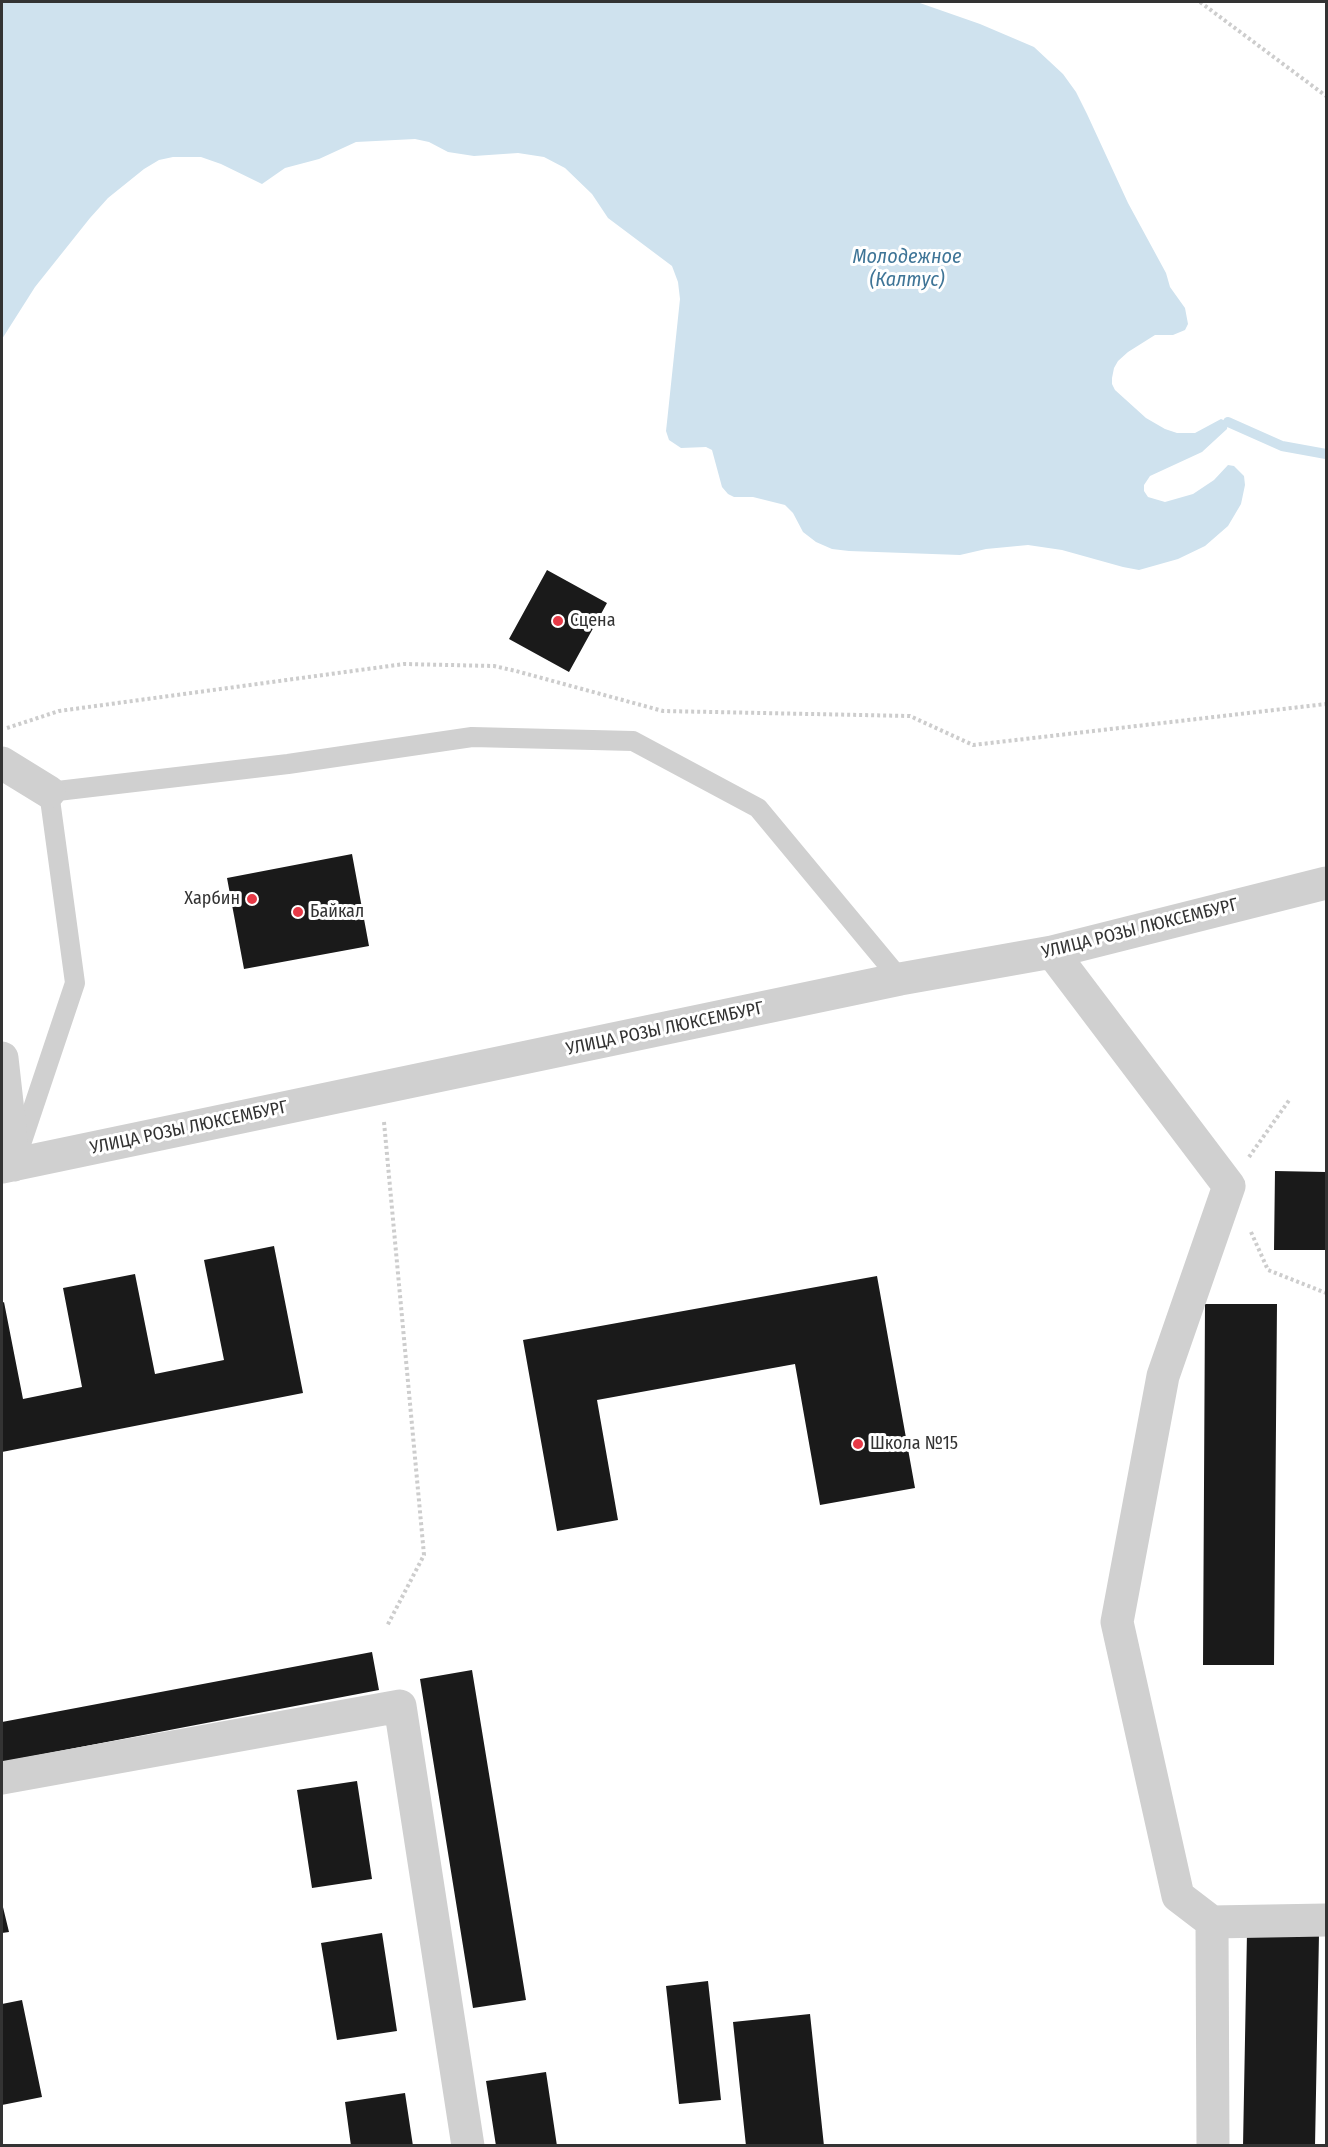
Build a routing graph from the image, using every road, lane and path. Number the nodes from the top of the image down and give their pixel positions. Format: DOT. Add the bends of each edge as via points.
graph roads {
  1 [pos="1200,2"];
  2 [pos="1326,96"];
  3 [pos="1326,704"];
  4 [pos="2,729"];
  5 [pos="2,763"];
  6 [pos="50,792"];
  7 [pos="1326,883"];
  8 [pos="1052,952"];
  9 [pos="900,979"];
  10 [pos="2,1058"];
  11 [pos="381,1088"];
  12 [pos="1290,1099"];
  13 [pos="8,1166"];
  14 [pos="1229,1186"];
  15 [pos="1326,1293"];
  16 [pos="387,1626"];
  17 [pos="2,1778"];
  18 [pos="1326,1920"];
  19 [pos="1212,1922"];
  20 [pos="468,2145"];
  21 [pos="1213,2145"];
  1 -- 2 [label="path"];
  3 -- 4 [label="path" via="973,745 910,716 663,711 505,668 404,664 59,711"];
  5 -- 6 [label="street"];
  6 -- 9 [label="lane" via="472,737 633,741 758,808"];
  6 -- 13 [label="lane" via="75,983"];
  7 -- 8 [label="street, УЛИЦА РОЗЫ ЛЮКСЕМБУРГ"];
  8 -- 9 [label="street, УЛИЦА РОЗЫ ЛЮКСЕМБУРГ"];
  8 -- 14 [label="street"];
  9 -- 11 [label="street, УЛИЦА РОЗЫ ЛЮКСЕМБУРГ"];
  10 -- 13 [label="street"];
  11 -- 13 [label="street, УЛИЦА РОЗЫ ЛЮКСЕМБУРГ"];
  11 -- 16 [label="path" via="424,1555"];
  12 -- 14 [label="path"];
  14 -- 15 [label="path" via="1268,1270"];
  14 -- 19 [label="street" via="1162,1376 1117,1622 1178,1896"];
  17 -- 20 [label="street" via="400,1706"];
  18 -- 19 [label="street"];
  19 -- 21 [label="street"];
}
